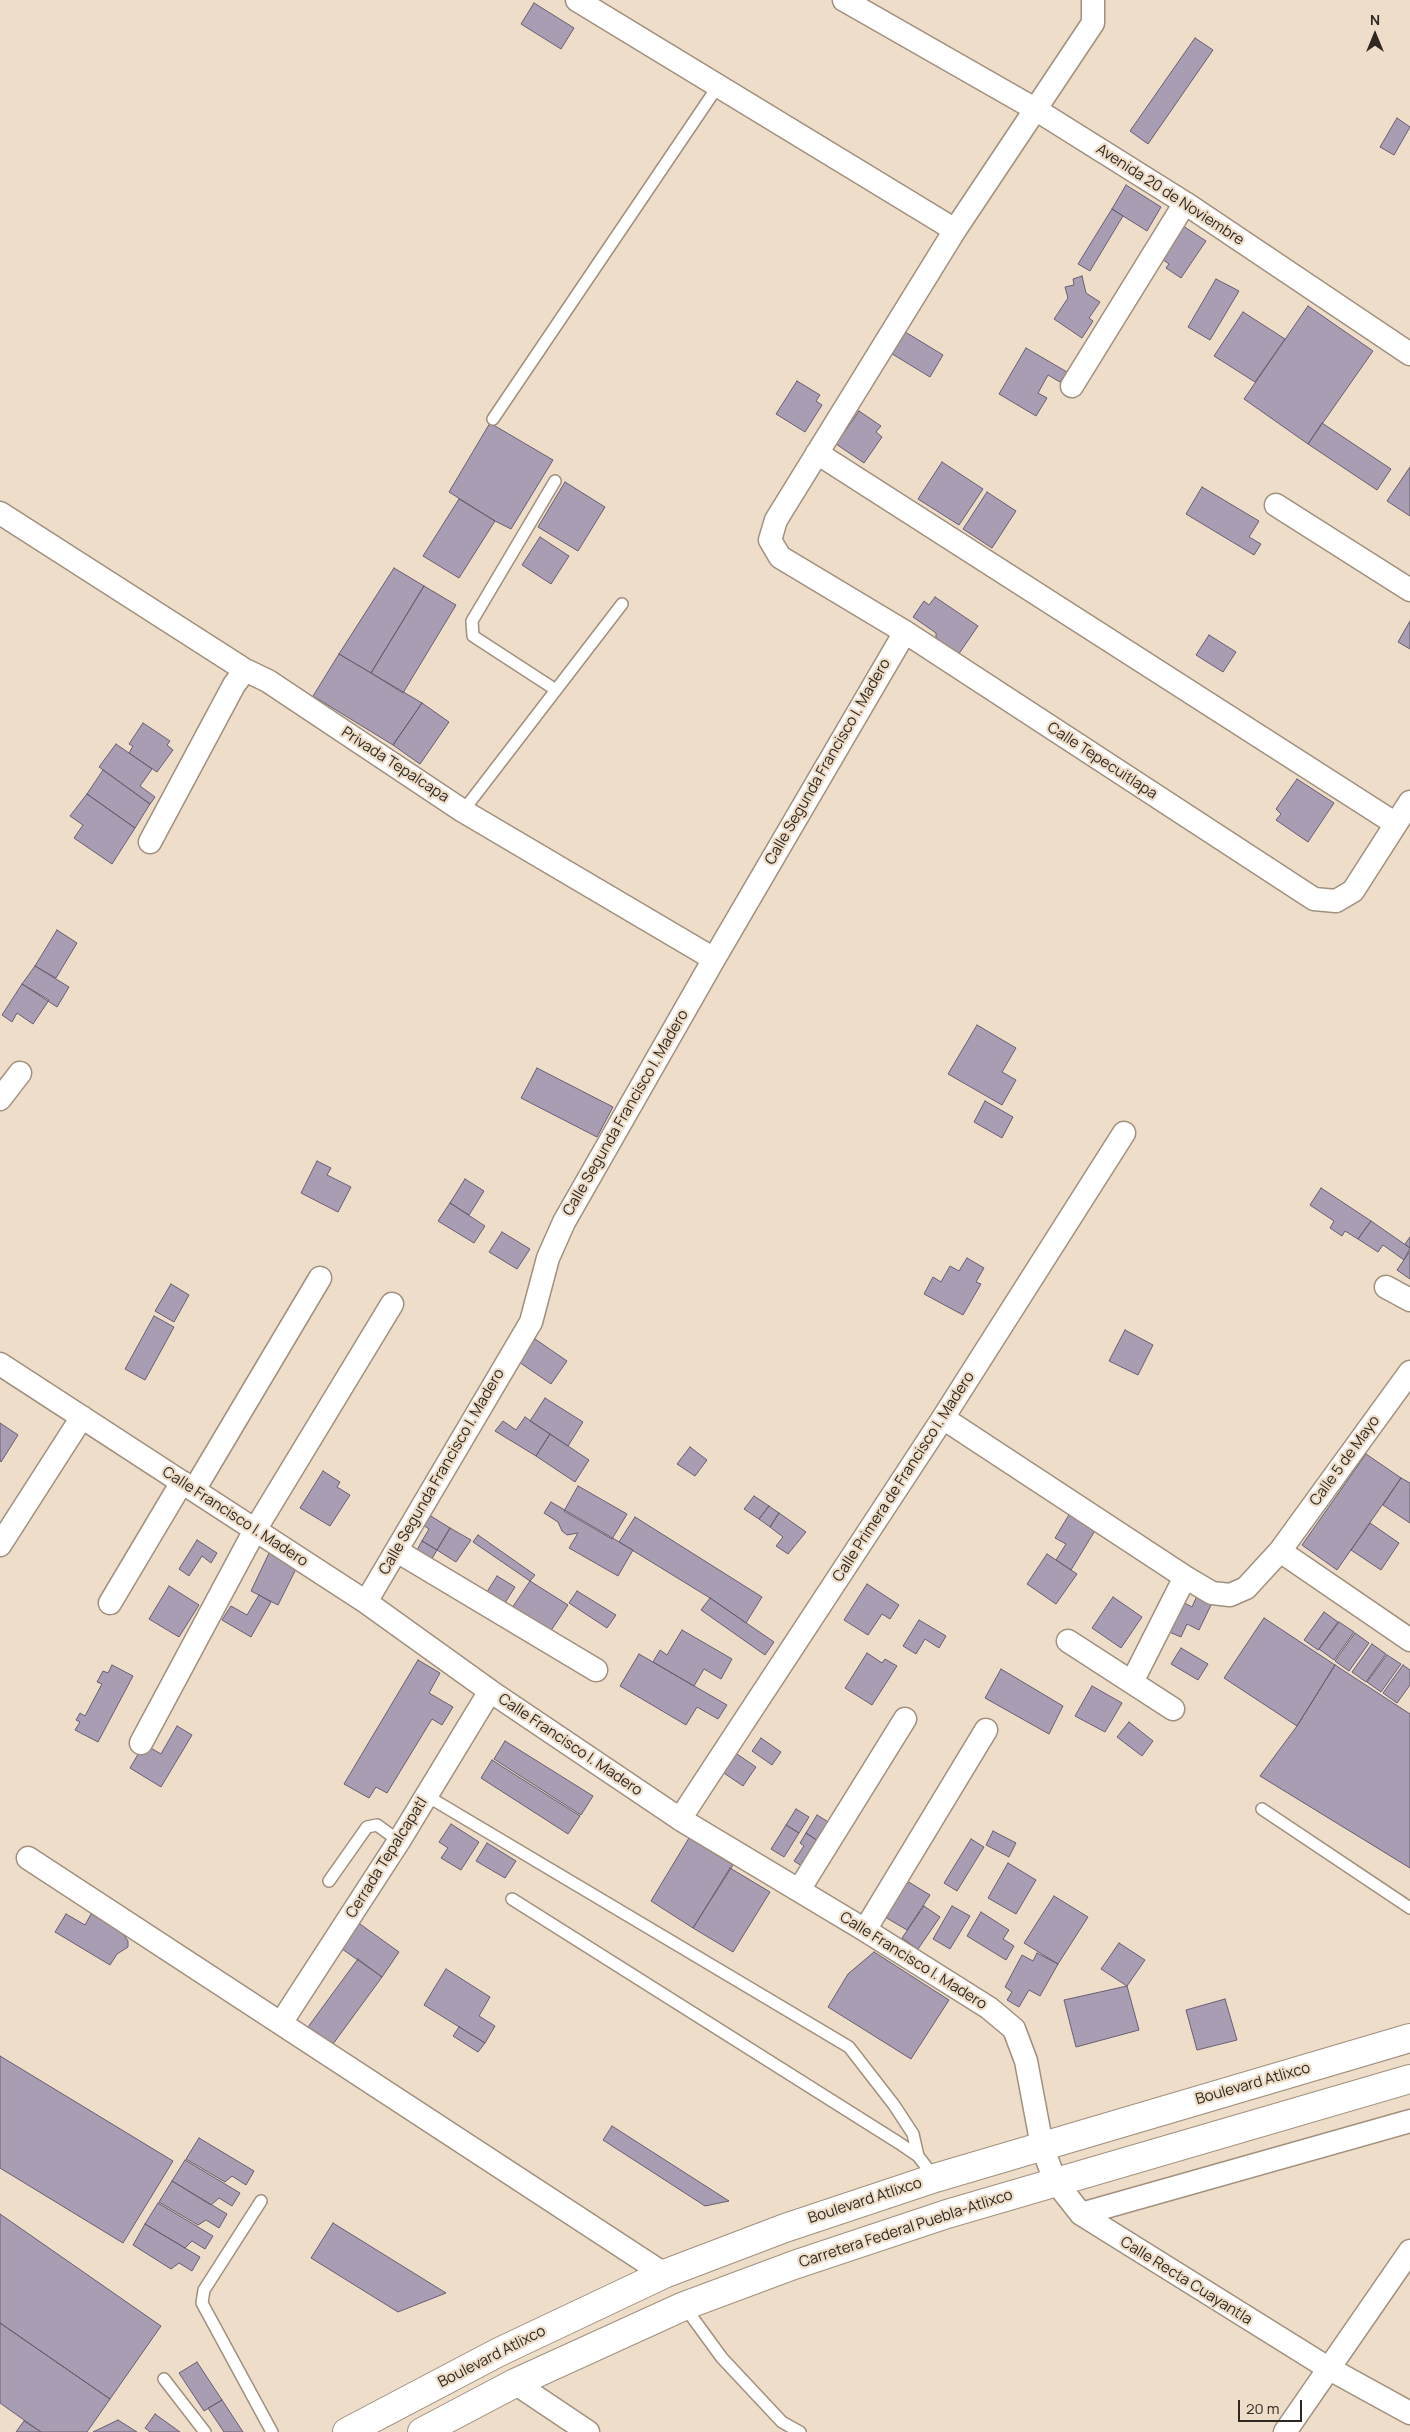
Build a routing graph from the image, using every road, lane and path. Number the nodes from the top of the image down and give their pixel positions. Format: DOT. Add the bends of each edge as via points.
graph roads {
  1 [pos="577,0"];
  2 [pos="844,0"];
  3 [pos="1094,0"];
  4 [pos="601,5"];
  5 [pos="718,86"];
  6 [pos="1035,109"];
  7 [pos="1185,203"];
  8 [pos="954,230"];
  9 [pos="1410,354"];
  10 [pos="1072,386"];
  11 [pos="492,419"];
  12 [pos="817,453"];
  13 [pos="554,481"];
  14 [pos="1276,505"];
  15 [pos="0,512"];
  16 [pos="1410,590"];
  17 [pos="622,604"];
  18 [pos="905,632"];
  19 [pos="245,670"];
  20 [pos="556,690"];
  21 [pos="1410,802"];
  22 [pos="463,811"];
  23 [pos="1396,824"];
  24 [pos="150,842"];
  25 [pos="714,959"];
  26 [pos="20,1073"];
  27 [pos="0,1099"];
  28 [pos="1124,1134"];
  29 [pos="320,1278"];
  30 [pos="1386,1286"];
  31 [pos="1410,1300"];
  32 [pos="392,1304"];
  33 [pos="0,1364"];
  34 [pos="1410,1372"];
  35 [pos="82,1417"];
  36 [pos="943,1418"];
  37 [pos="188,1486"];
  38 [pos="255,1530"];
  39 [pos="0,1545"];
  40 [pos="397,1551"];
  41 [pos="1280,1551"];
  42 [pos="1185,1577"];
  43 [pos="366,1602"];
  44 [pos="110,1603"];
  45 [pos="1410,1640"];
  46 [pos="1068,1641"];
  47 [pos="596,1670"];
  48 [pos="1132,1682"];
  49 [pos="490,1691"];
  50 [pos="1173,1709"];
  51 [pos="905,1719"];
  52 [pos="986,1730"];
  53 [pos="140,1742"];
  54 [pos="427,1796"];
  55 [pos="1262,1809"];
  56 [pos="680,1819"];
  57 [pos="399,1841"];
  58 [pos="28,1858"];
  59 [pos="329,1881"];
  60 [pos="799,1890"];
  61 [pos="512,1899"];
  62 [pos="1410,1908"];
  63 [pos="865,1930"];
  64 [pos="281,2023"];
  65 [pos="1410,2038"];
  66 [pos="1410,2079"];
  67 [pos="1410,2121"];
  68 [pos="1042,2146"];
  69 [pos="918,2156"];
  70 [pos="934,2178"];
  71 [pos="1055,2181"];
  72 [pos="261,2201"];
  73 [pos="1081,2214"];
  74 [pos="1410,2251"];
  75 [pos="664,2274"];
  76 [pos="684,2306"];
  77 [pos="1328,2368"];
  78 [pos="164,2378"];
  79 [pos="515,2383"];
  80 [pos="1410,2413"];
  81 [pos="205,2432"];
  82 [pos="272,2432"];
  83 [pos="347,2432"];
  84 [pos="422,2432"];
  85 [pos="588,2432"];
  86 [pos="800,2432"];
  87 [pos="1285,2432"];
  1 -- 4 [label="street"];
  2 -- 6 [label="street, Avenida 20 de Noviembre"];
  3 -- 6 [label="street" via="1093,23"];
  4 -- 5 [label="street"];
  5 -- 8 [label="street"];
  5 -- 11 [label="lane"];
  6 -- 7 [label="street, Avenida 20 de Noviembre"];
  6 -- 8 [label="street"];
  7 -- 9 [label="street, Avenida 20 de Noviembre"];
  7 -- 10 [label="street"];
  8 -- 12 [label="street"];
  12 -- 18 [label="street, Calle Tepecuitlapa" via="776,520 770,540 780,557"];
  12 -- 23 [label="street"];
  13 -- 20 [label="lane" via="472,622 473,636"];
  14 -- 16 [label="street"];
  15 -- 19 [label="street, Privada Tepalcapa"];
  17 -- 20 [label="lane"];
  18 -- 23 [label="street, Calle Tepecuitlapa" via="1314,899 1336,901 1353,891"];
  18 -- 25 [label="street, Calle Segunda Francisco I. Madero"];
  19 -- 22 [label="street, Privada Tepalcapa" via="268,681"];
  19 -- 24 [label="street" via="234,684"];
  20 -- 22 [label="lane"];
  21 -- 23 [label="street, Calle Tepecuitlapa"];
  22 -- 25 [label="street, Privada Tepalcapa"];
  25 -- 40 [label="street, Calle Segunda Francisco I. Madero" via="564,1222 548,1258 530,1322"];
  26 -- 27 [label="street"];
  28 -- 36 [label="street, Calle Primera de Francisco I. Madero"];
  29 -- 37 [label="street"];
  30 -- 31 [label="street"];
  32 -- 38 [label="street"];
  33 -- 35 [label="street, Calle Francisco I. Madero"];
  34 -- 41 [label="street, Calle 5 de Mayo"];
  35 -- 37 [label="street, Calle Francisco I. Madero"];
  35 -- 39 [label="street"];
  36 -- 42 [label="street, Calle 5 de Mayo"];
  36 -- 56 [label="street, Calle Primera de Francisco I. Madero"];
  37 -- 38 [label="street, Calle Francisco I. Madero"];
  37 -- 44 [label="street"];
  38 -- 43 [label="street, Calle Francisco I. Madero"];
  38 -- 53 [label="street"];
  40 -- 43 [label="street, Calle Segunda Francisco I. Madero"];
  40 -- 47 [label="street"];
  41 -- 42 [label="street, Calle 5 de Mayo" via="1246,1588 1230,1595 1212,1593"];
  41 -- 45 [label="street"];
  42 -- 48 [label="street"];
  43 -- 49 [label="street, Calle Francisco I. Madero"];
  46 -- 48 [label="street"];
  48 -- 50 [label="street"];
  49 -- 54 [label="street, Cerrada Tepalcapatl"];
  49 -- 56 [label="street, Calle Francisco I. Madero"];
  51 -- 60 [label="street"];
  52 -- 63 [label="street"];
  54 -- 57 [label="street, Cerrada Tepalcapatl"];
  54 -- 69 [label="lane" via="849,2047 913,2134"];
  55 -- 62 [label="lane"];
  56 -- 60 [label="street, Calle Francisco I. Madero"];
  57 -- 59 [label="lane" via="377,1825 367,1827"];
  57 -- 64 [label="street, Cerrada Tepalcapatl"];
  58 -- 64 [label="street"];
  60 -- 63 [label="street, Calle Francisco I. Madero"];
  61 -- 69 [label="lane"];
  63 -- 68 [label="street, Calle Francisco I. Madero" via="989,2008 1014,2029 1026,2061"];
  64 -- 75 [label="street"];
  65 -- 68 [label="main road, Boulevard Atlixco"];
  66 -- 71 [label="main road, Carretera Federal Puebla-Atlixco"];
  67 -- 73 [label="street"];
  68 -- 70 [label="main road, Boulevard Atlixco"];
  68 -- 71 [label="street, Calle Francisco I. Madero"];
  69 -- 70 [label="lane"];
  70 -- 75 [label="main road, Boulevard Atlixco" via="785,2228"];
  71 -- 73 [label="street, Calle Recta Cuayantla"];
  71 -- 76 [label="main road, Carretera Federal Puebla-Atlixco" via="830,2253"];
  72 -- 82 [label="lane" via="204,2290 202,2302"];
  73 -- 77 [label="street, Calle Recta Cuayantla"];
  74 -- 77 [label="street"];
  75 -- 83 [label="main road, Boulevard Atlixco" via="498,2352"];
  76 -- 79 [label="main road, Carretera Federal Puebla-Atlixco"];
  76 -- 86 [label="lane" via="722,2358 782,2422"];
  77 -- 80 [label="street, Calle Recta Cuayantla"];
  77 -- 87 [label="street"];
  78 -- 81 [label="lane"];
  79 -- 84 [label="main road, Carretera Federal Puebla-Atlixco"];
  79 -- 85 [label="street"];
}
